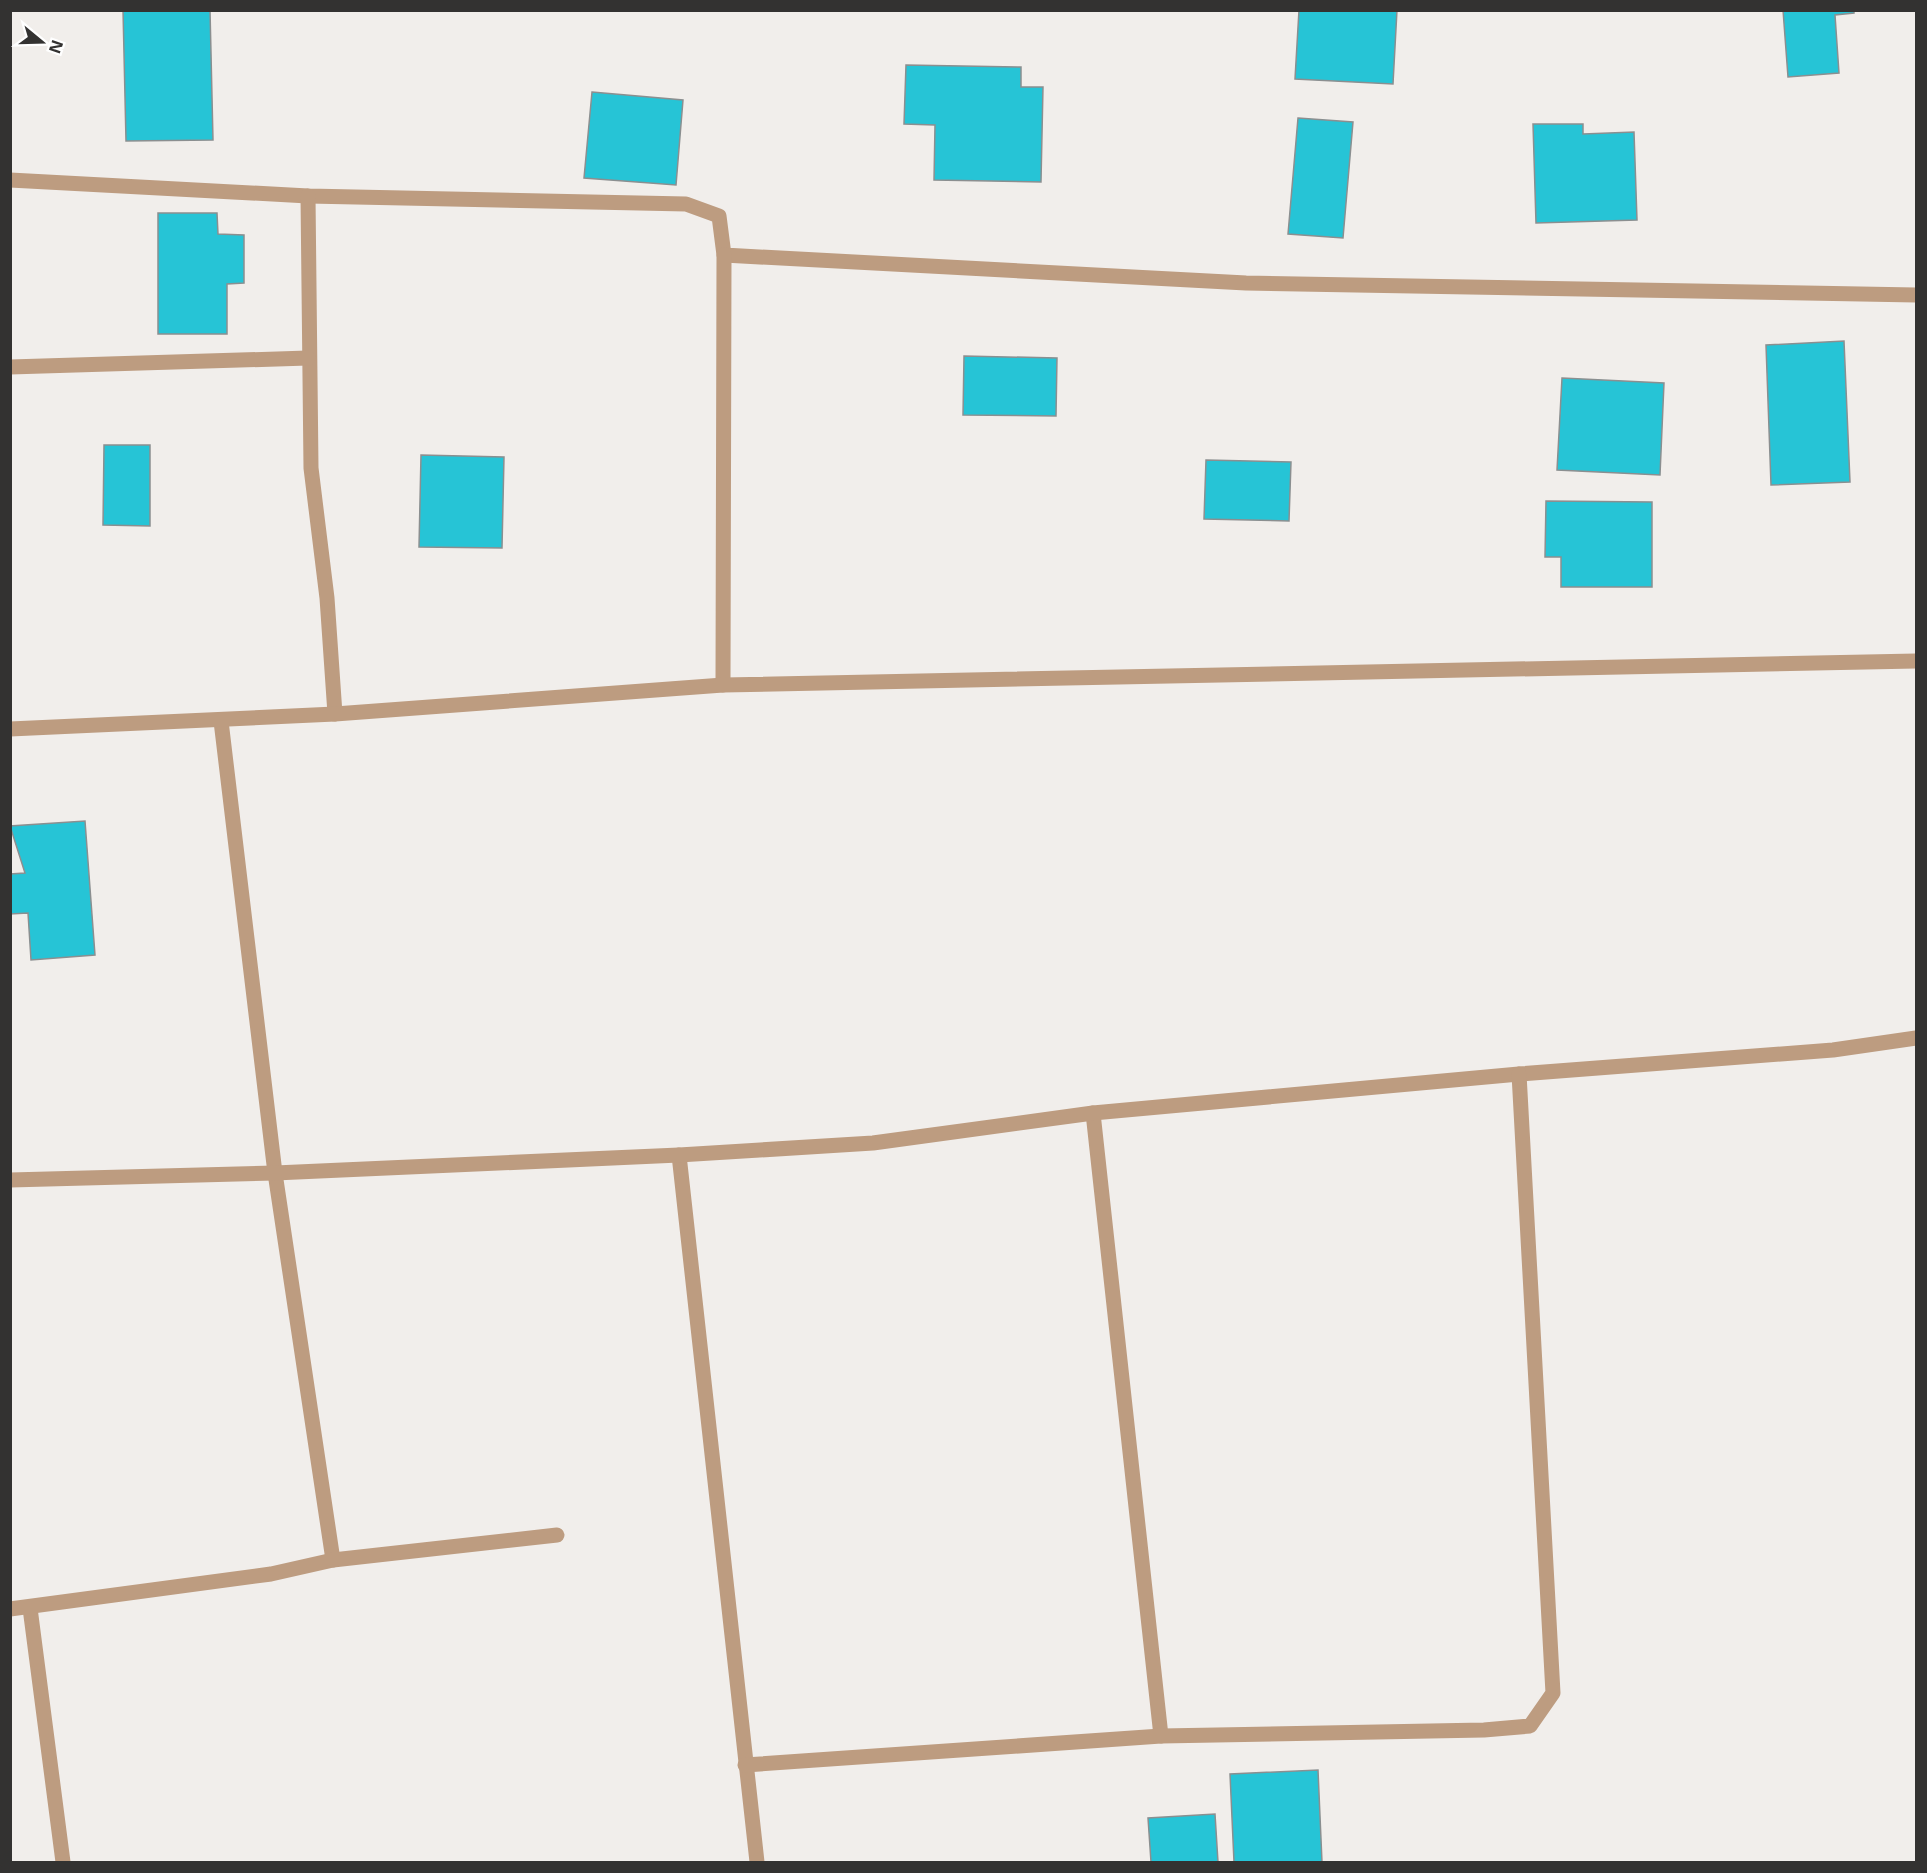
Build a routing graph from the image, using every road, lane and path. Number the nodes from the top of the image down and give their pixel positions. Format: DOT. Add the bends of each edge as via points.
graph roads {
  1 [pos="10,180"];
  2 [pos="308,196"];
  3 [pos="724,255"];
  4 [pos="1917,295"];
  5 [pos="308,358"];
  6 [pos="10,367"];
  7 [pos="1917,661"];
  8 [pos="723,685"];
  9 [pos="335,714"];
  10 [pos="221,721"];
  11 [pos="10,729"];
  12 [pos="1917,1038"];
  13 [pos="1519,1074"];
  14 [pos="1093,1113"];
  15 [pos="679,1155"];
  16 [pos="275,1173"];
  17 [pos="10,1180"];
  18 [pos="557,1535"];
  19 [pos="333,1560"];
  20 [pos="30,1608"];
  21 [pos="10,1609"];
  22 [pos="1161,1736"];
  23 [pos="745,1765"];
  24 [pos="63,1863"];
  25 [pos="758,1863"];
  1 -- 2 [label="street"];
  2 -- 3 [label="street" via="686,204 719,216"];
  2 -- 5 [label="street"];
  3 -- 4 [label="street" via="1246,283"];
  3 -- 8 [label="street"];
  5 -- 6 [label="street"];
  5 -- 9 [label="street" via="311,468 327,598"];
  7 -- 8 [label="street"];
  8 -- 9 [label="street"];
  9 -- 10 [label="street"];
  10 -- 11 [label="street"];
  10 -- 16 [label="street"];
  12 -- 13 [label="street" via="1833,1050"];
  13 -- 14 [label="street"];
  13 -- 22 [label="street" via="1553,1693 1530,1726"];
  14 -- 15 [label="street" via="873,1143"];
  14 -- 22 [label="street"];
  15 -- 16 [label="street"];
  15 -- 23 [label="street"];
  16 -- 17 [label="street"];
  16 -- 19 [label="street"];
  18 -- 19 [label="street"];
  19 -- 20 [label="street" via="271,1574"];
  20 -- 21 [label="street"];
  20 -- 24 [label="street"];
  22 -- 23 [label="street"];
  23 -- 25 [label="street"];
}
